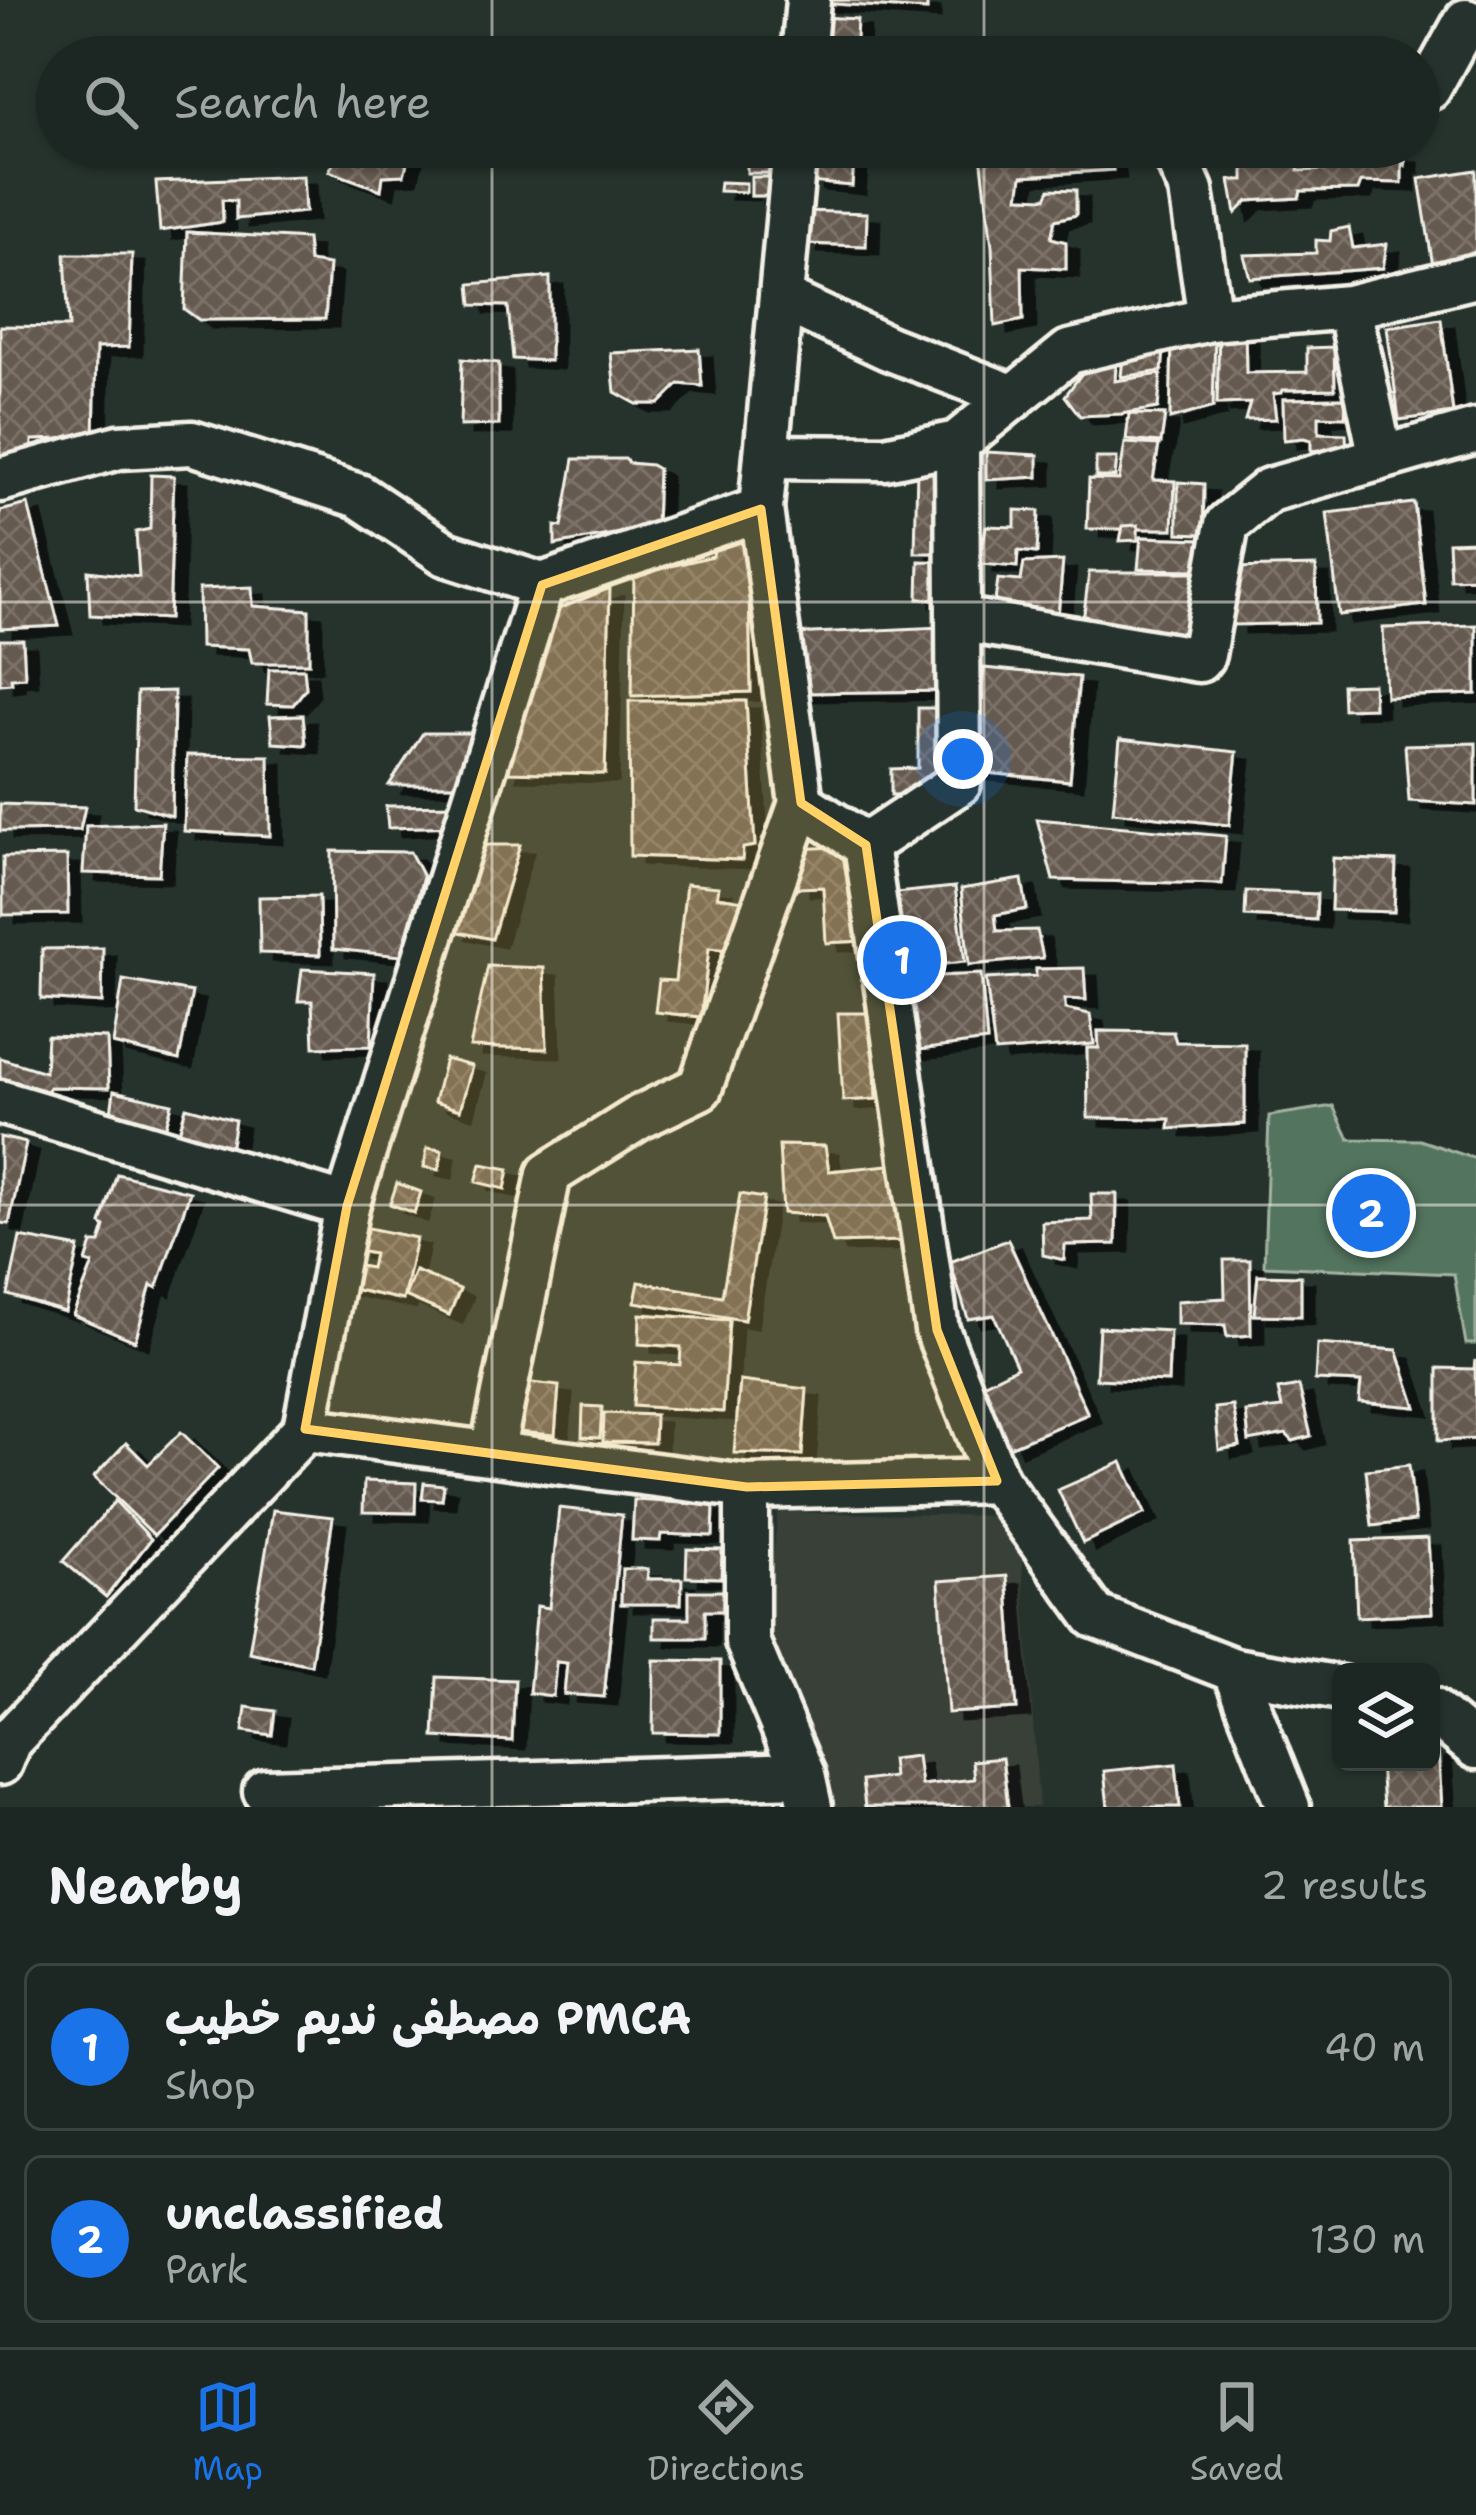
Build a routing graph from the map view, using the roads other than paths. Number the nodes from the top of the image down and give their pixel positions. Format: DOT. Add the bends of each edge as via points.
graph roads {
  1 [pos="808,0"];
  2 [pos="1466,21"];
  3 [pos="805,36"];
  4 [pos="1440,69"];
  5 [pos="793,168"];
  6 [pos="1181,168"];
  7 [pos="1476,276"];
  8 [pos="781,298"];
  9 [pos="1349,307"];
  10 [pos="1210,319"];
  11 [pos="1014,397"];
  12 [pos="1476,431"];
  13 [pos="957,443"];
  14 [pos="766,457"];
  15 [pos="1382,458"];
  16 [pos="0,481"];
  17 [pos="761,509"];
  18 [pos="542,585"];
  19 [pos="958,620"];
  20 [pos="801,803"];
  21 [pos="866,844"];
  22 [pos="0,1102"];
  23 [pos="347,1207"];
  24 [pos="305,1430"];
  25 [pos="492,1453"];
  26 [pos="997,1481"];
  27 [pos="747,1486"];
  28 [pos="1234,1670"];
  29 [pos="1332,1686"];
  30 [pos="1440,1716"];
  31 [pos="1476,1747"];
  32 [pos="0,1763"];
  33 [pos="265,1791"];
  34 [pos="807,1791"];
  35 [pos="1288,1807"];
  1 -- 3 [label="street"];
  2 -- 4 [label="street"];
  5 -- 8 [label="street"];
  6 -- 10 [label="street"];
  7 -- 9 [label="street"];
  8 -- 11 [label="street"];
  8 -- 14 [label="street"];
  9 -- 10 [label="street"];
  9 -- 15 [label="street"];
  10 -- 11 [label="street" via="1069,352"];
  11 -- 13 [label="street"];
  12 -- 15 [label="street"];
  13 -- 14 [label="street" via="885,458"];
  13 -- 19 [label="street"];
  14 -- 17 [label="street"];
  15 -- 19 [label="street" via="1268,490 1227,524 1199,660"];
  16 -- 18 [label="street" via="119,447 192,443 358,496 446,554"];
  17 -- 18 [label="street"];
  17 -- 20 [label="street"];
  18 -- 23 [label="street"];
  19 -- 21 [label="street" via="959,783"];
  20 -- 21 [label="street"];
  20 -- 25 [label="street" via="700,1088 549,1174"];
  21 -- 26 [label="street" via="937,1330"];
  22 -- 23 [label="street"];
  23 -- 24 [label="street"];
  24 -- 25 [label="street"];
  24 -- 32 [label="street" via="9,1741"];
  25 -- 27 [label="street"];
  26 -- 27 [label="street"];
  26 -- 28 [label="street" via="1095,1616"];
  27 -- 34 [label="street" via="747,1641"];
  28 -- 29 [label="street"];
  28 -- 35 [label="street"];
  30 -- 31 [label="street"];
  33 -- 34 [label="street"];
}
